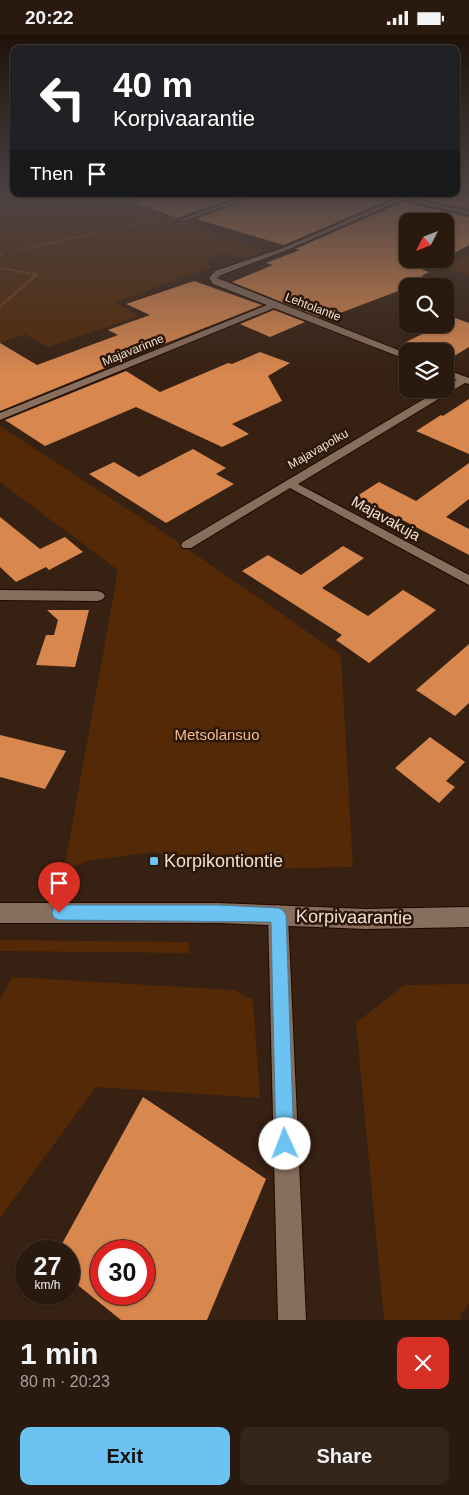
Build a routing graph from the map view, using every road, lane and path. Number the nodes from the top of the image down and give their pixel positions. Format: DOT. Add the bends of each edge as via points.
graph roads {
  1 [pos="271,254"];
  2 [pos="274,305"];
  3 [pos="399,354"];
  4 [pos="454,375"];
  5 [pos="466,380"];
  6 [pos="0,417"];
  7 [pos="288,483"];
  8 [pos="187,545"];
  9 [pos="469,581"];
  10 [pos="0,595"];
  11 [pos="98,596"];
  12 [pos="0,913"];
  13 [pos="278,915"];
  14 [pos="469,917"];
  15 [pos="292,1320"];
  1 -- 2 [label="street, Lehtolantie" via="213,278"];
  2 -- 3 [label="street, Lehtolantie"];
  2 -- 6 [label="street, Majavarinne"];
  4 -- 5 [label="street"];
  5 -- 7 [label="street, Majavapolku"];
  7 -- 8 [label="street, Majavapolku"];
  7 -- 9 [label="street, Majavakuja"];
  10 -- 11 [label="street"];
  12 -- 13 [label="street, Korpivaarantie"];
  13 -- 14 [label="street, Korpivaarantie" via="366,919"];
  13 -- 15 [label="street"];
}
